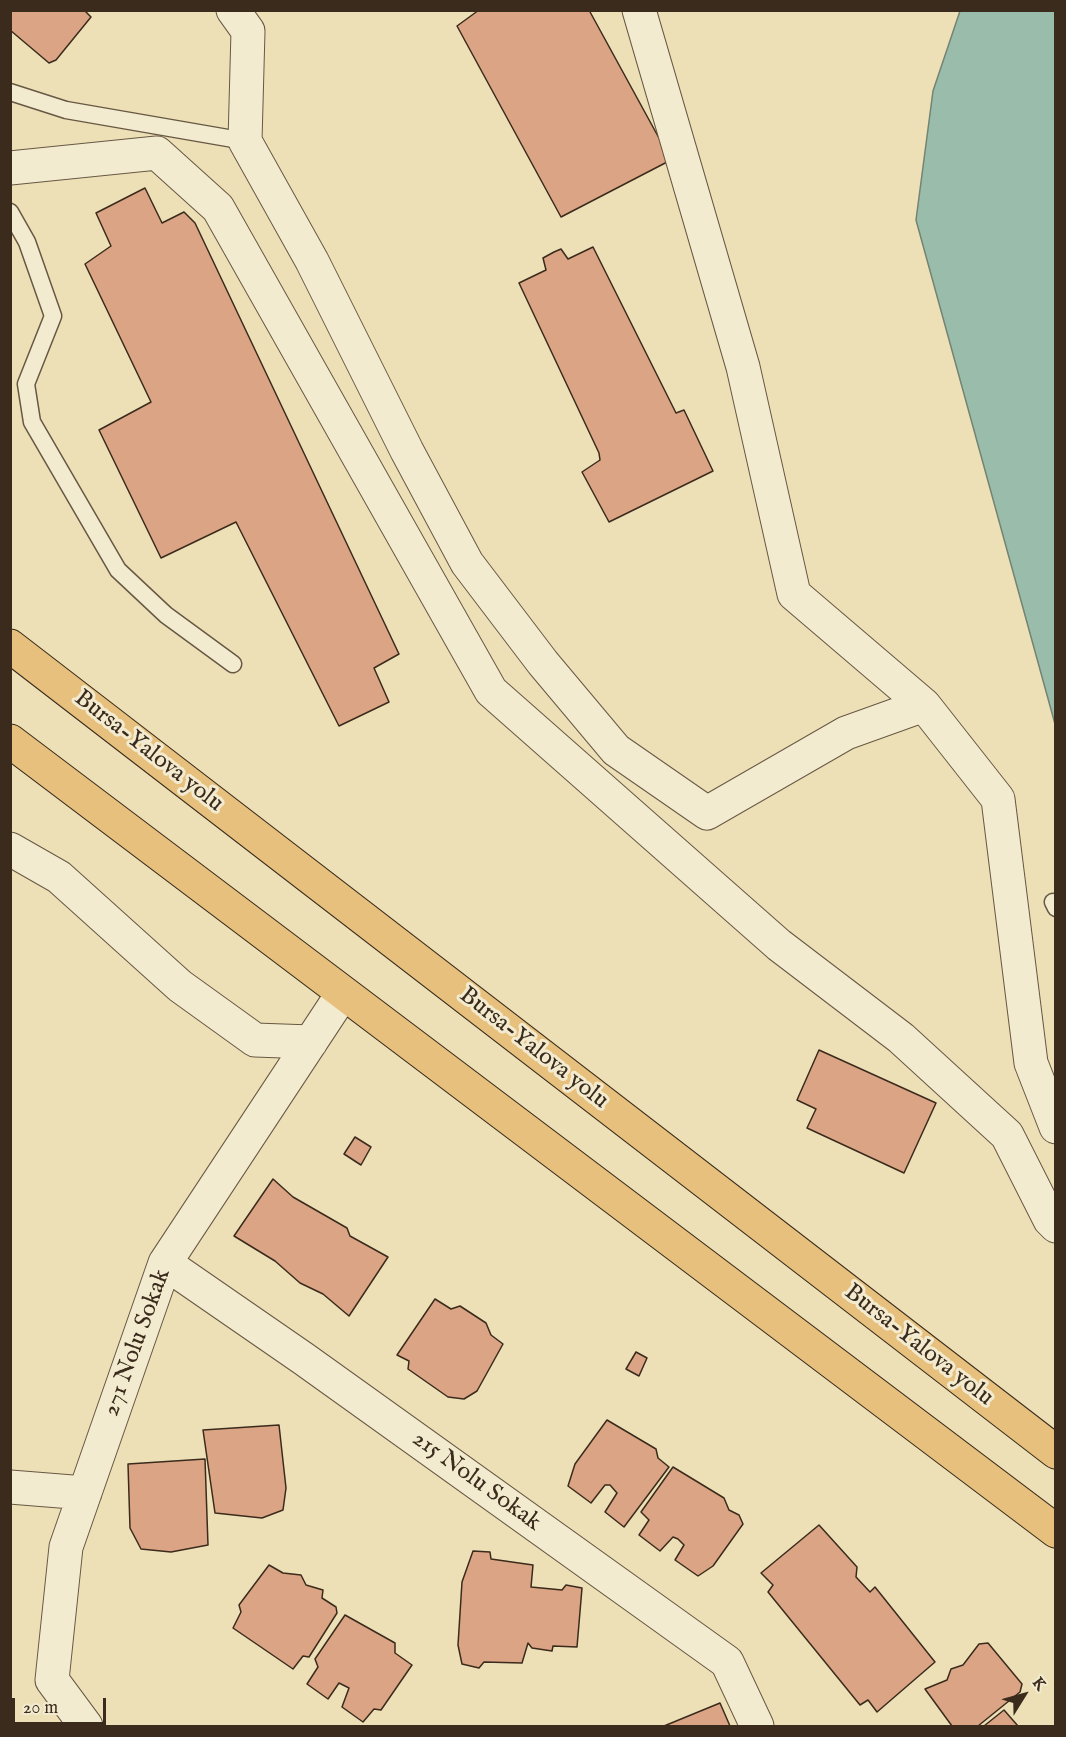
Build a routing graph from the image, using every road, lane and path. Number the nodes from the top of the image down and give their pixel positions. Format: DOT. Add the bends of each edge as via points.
graph roads {
  1 [pos="233,10"];
  2 [pos="639,10"];
  3 [pos="10,92"];
  4 [pos="245,141"];
  5 [pos="10,168"];
  6 [pos="10,212"];
  7 [pos="10,646"];
  8 [pos="233,664"];
  9 [pos="924,705"];
  10 [pos="10,741"];
  11 [pos="10,849"];
  12 [pos="344,993"];
  13 [pos="311,1042"];
  14 [pos="1056,1127"];
  15 [pos="1056,1226"];
  16 [pos="165,1263"];
  17 [pos="1056,1452"];
  18 [pos="10,1487"];
  19 [pos="85,1493"];
  20 [pos="1056,1531"];
  21 [pos="86,1726"];
  22 [pos="757,1726"];
  1 -- 4 [label="street" via="248,31"];
  2 -- 9 [label="street" via="742,367 794,594"];
  3 -- 4 [label="lane" via="66,110"];
  4 -- 9 [label="street" via="312,261 467,563 616,750 707,813 846,733"];
  5 -- 15 [label="street" via="157,153 218,208 491,692 779,945 902,1038 1007,1135"];
  6 -- 8 [label="lane" via="27,242 52,316 26,384 32,422 118,570 166,615"];
  7 -- 17 [label="highway, Bursa-Yalova yolu"];
  9 -- 14 [label="street" via="998,799 1031,1063"];
  10 -- 12 [label="highway"];
  11 -- 13 [label="street" via="59,877 180,986 255,1040"];
  12 -- 13 [label="street, 271 Nolu Sokak"];
  12 -- 20 [label="highway"];
  13 -- 16 [label="street, 271 Nolu Sokak"];
  16 -- 19 [label="street, 271 Nolu Sokak"];
  16 -- 22 [label="street, 215 Nolu Sokak" via="727,1662"];
  18 -- 19 [label="street"];
  19 -- 21 [label="street, 271 Nolu Sokak" via="66,1547 52,1680"];
}
